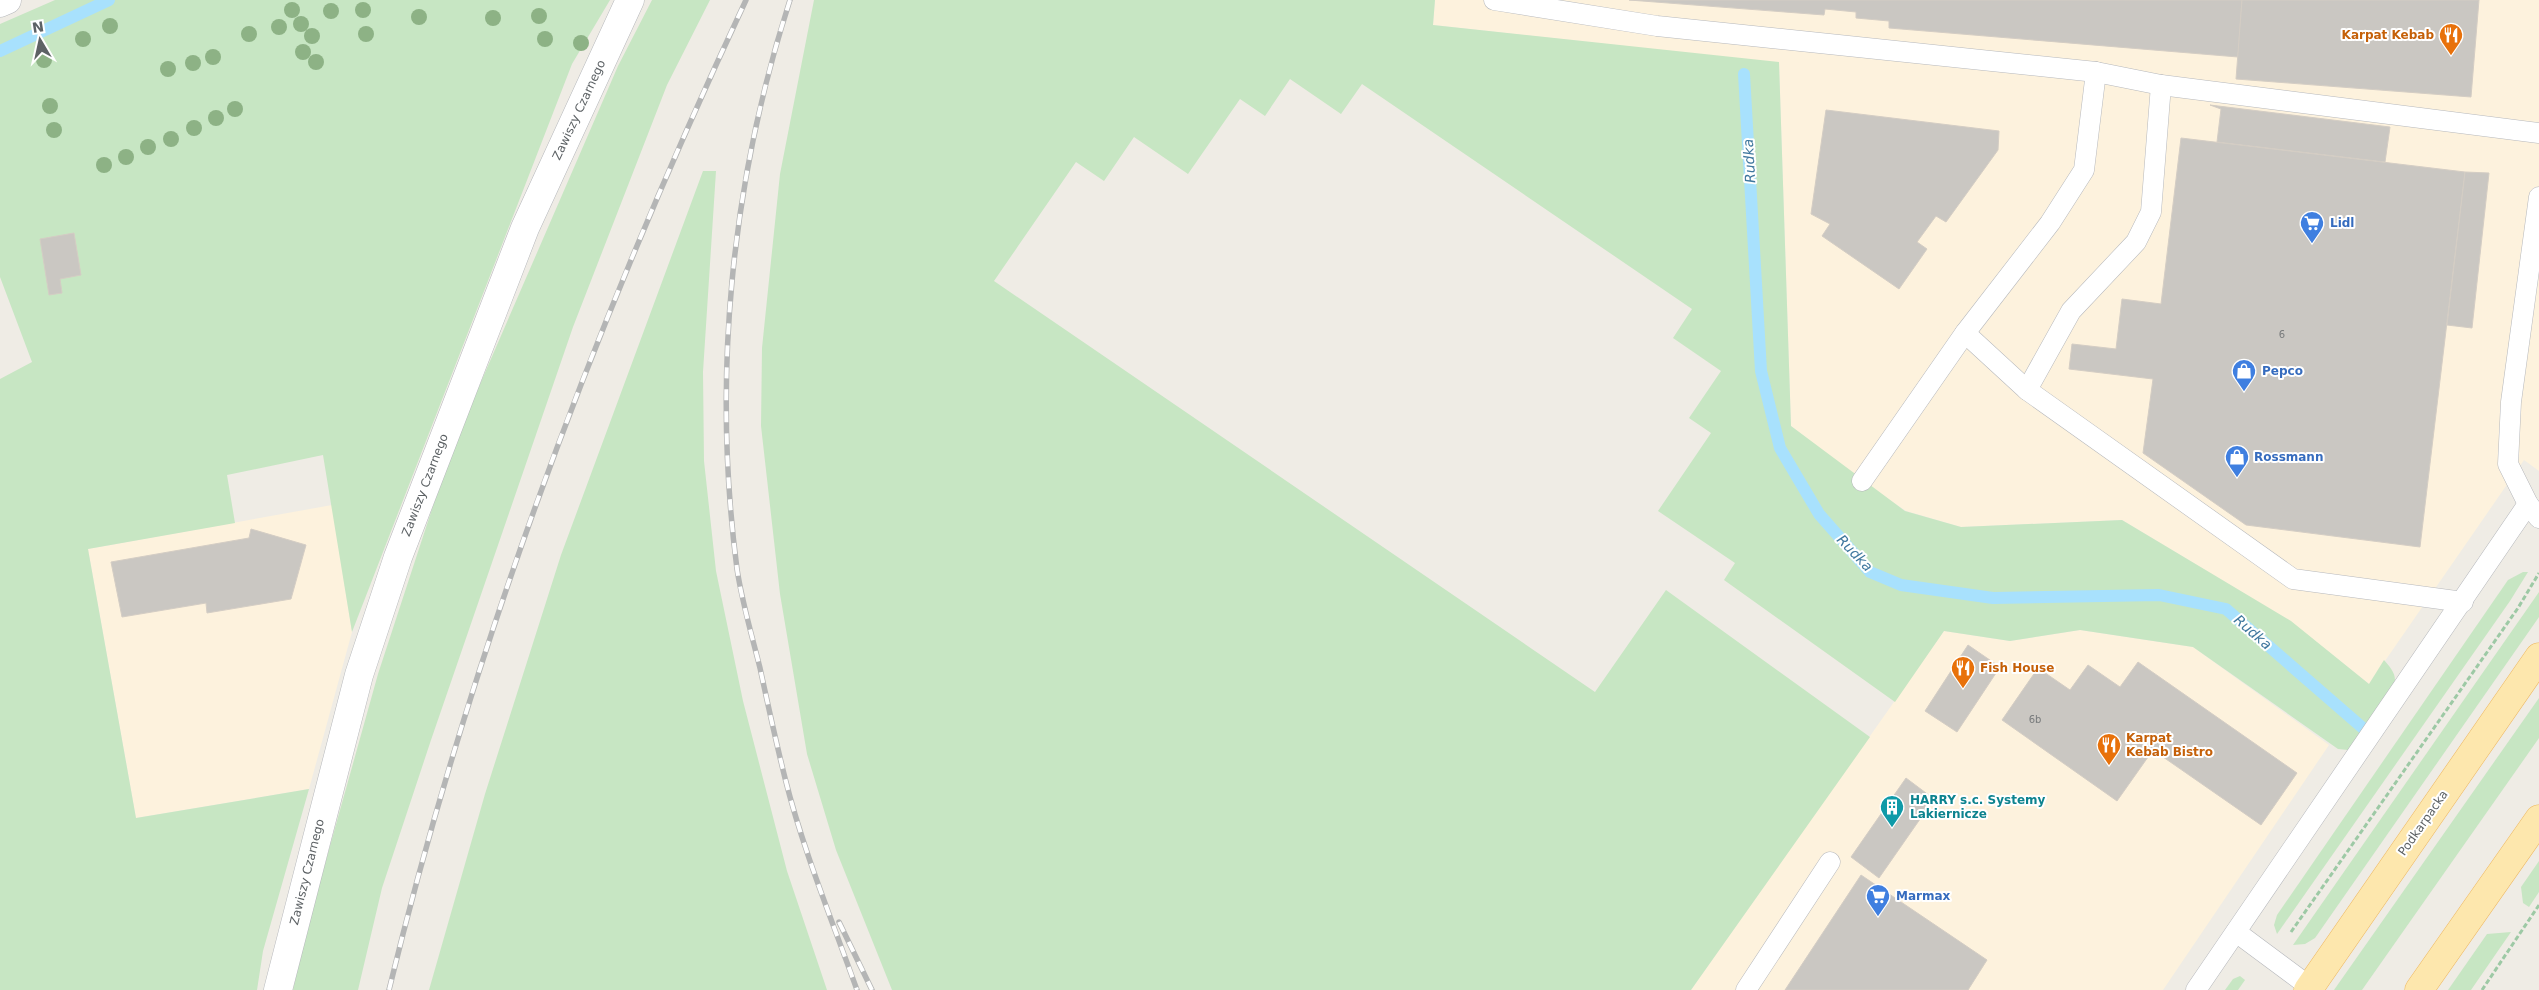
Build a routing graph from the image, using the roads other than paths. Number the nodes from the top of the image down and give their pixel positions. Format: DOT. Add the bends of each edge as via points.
graph roads {
  1 [pos="7,0"];
  2 [pos="630,0"];
  3 [pos="1494,0"];
  4 [pos="0,3"];
  5 [pos="2096,72"];
  6 [pos="2161,85"];
  7 [pos="2539,133"];
  8 [pos="2539,198"];
  9 [pos="1965,334"];
  10 [pos="2027,390"];
  11 [pos="1862,481"];
  12 [pos="2533,511"];
  13 [pos="2463,602"];
  14 [pos="2539,657"];
  15 [pos="2539,819"];
  16 [pos="1830,862"];
  17 [pos="2236,932"];
  18 [pos="2309,989"];
  19 [pos="278,990"];
  20 [pos="1746,990"];
  21 [pos="2196,990"];
  22 [pos="2418,990"];
  1 -- 4 [label="street"];
  2 -- 19 [label="street, Zawiszy Czarnego" via="525,228 398,557 358,675"];
  3 -- 5 [label="lane" via="1657,26"];
  5 -- 6 [label="lane"];
  5 -- 9 [label="lane" via="2084,170 2050,224"];
  6 -- 7 [label="lane"];
  6 -- 10 [label="lane" via="2151,212 2136,242 2071,311"];
  8 -- 12 [label="lane" via="2511,402 2508,464"];
  9 -- 10 [label="lane"];
  9 -- 11 [label="lane"];
  10 -- 13 [label="lane" via="2293,579"];
  12 -- 13 [label="lane"];
  13 -- 17 [label="lane"];
  14 -- 18 [label="main road, Podkarpacka"];
  15 -- 22 [label="main road"];
  16 -- 20 [label="lane"];
  17 -- 18 [label="lane"];
  17 -- 21 [label="lane"];
}
